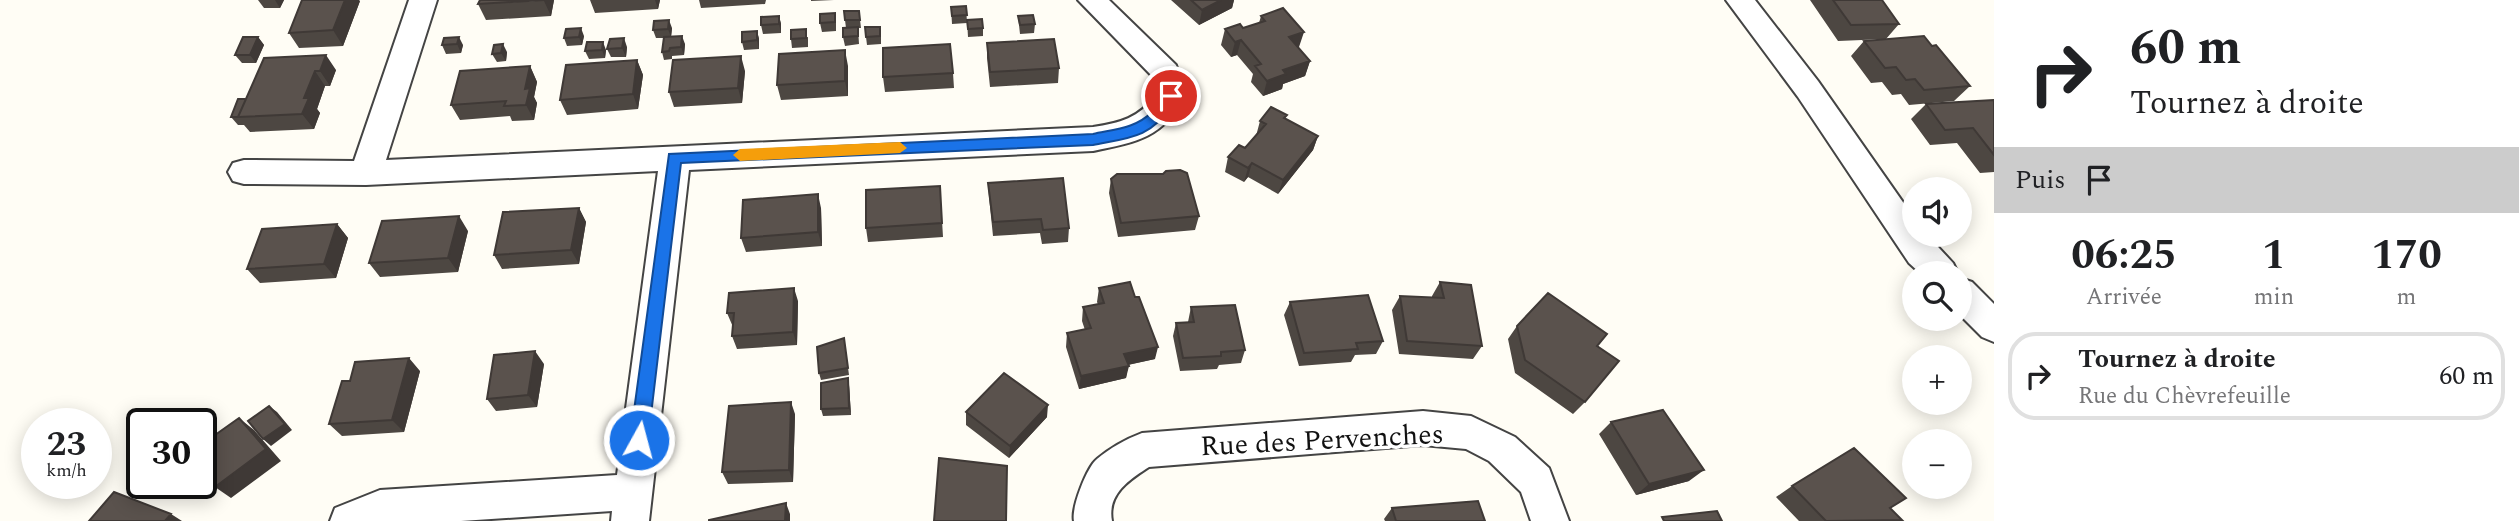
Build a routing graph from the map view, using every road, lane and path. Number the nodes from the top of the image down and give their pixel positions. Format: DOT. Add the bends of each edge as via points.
graph roads {
  1 [pos="423,0"];
  2 [pos="1092,0"];
  3 [pos="1740,0"];
  4 [pos="675,158"];
  5 [pos="244,172"];
  6 [pos="366,173"];
  7 [pos="1929,261"];
  8 [pos="1972,304"];
  9 [pos="1994,327"];
  10 [pos="631,506"];
  11 [pos="349,521"];
  12 [pos="1093,521"];
  13 [pos="1550,521"];
  1 -- 6 [label="street"];
  2 -- 4 [label="street" via="1166,72 1171,96 1139,131 1093,139"];
  3 -- 7 [label="street"];
  4 -- 6 [label="street"];
  4 -- 10 [label="street"];
  5 -- 6 [label="street"];
  8 -- 9 [label="street"];
  10 -- 11 [label="street" via="380,508"];
  12 -- 13 [label="street, Rue des Pervenches" via="1091,511 1108,473 1142,450 1423,428 1471,433 1502,449 1536,481"];
}
